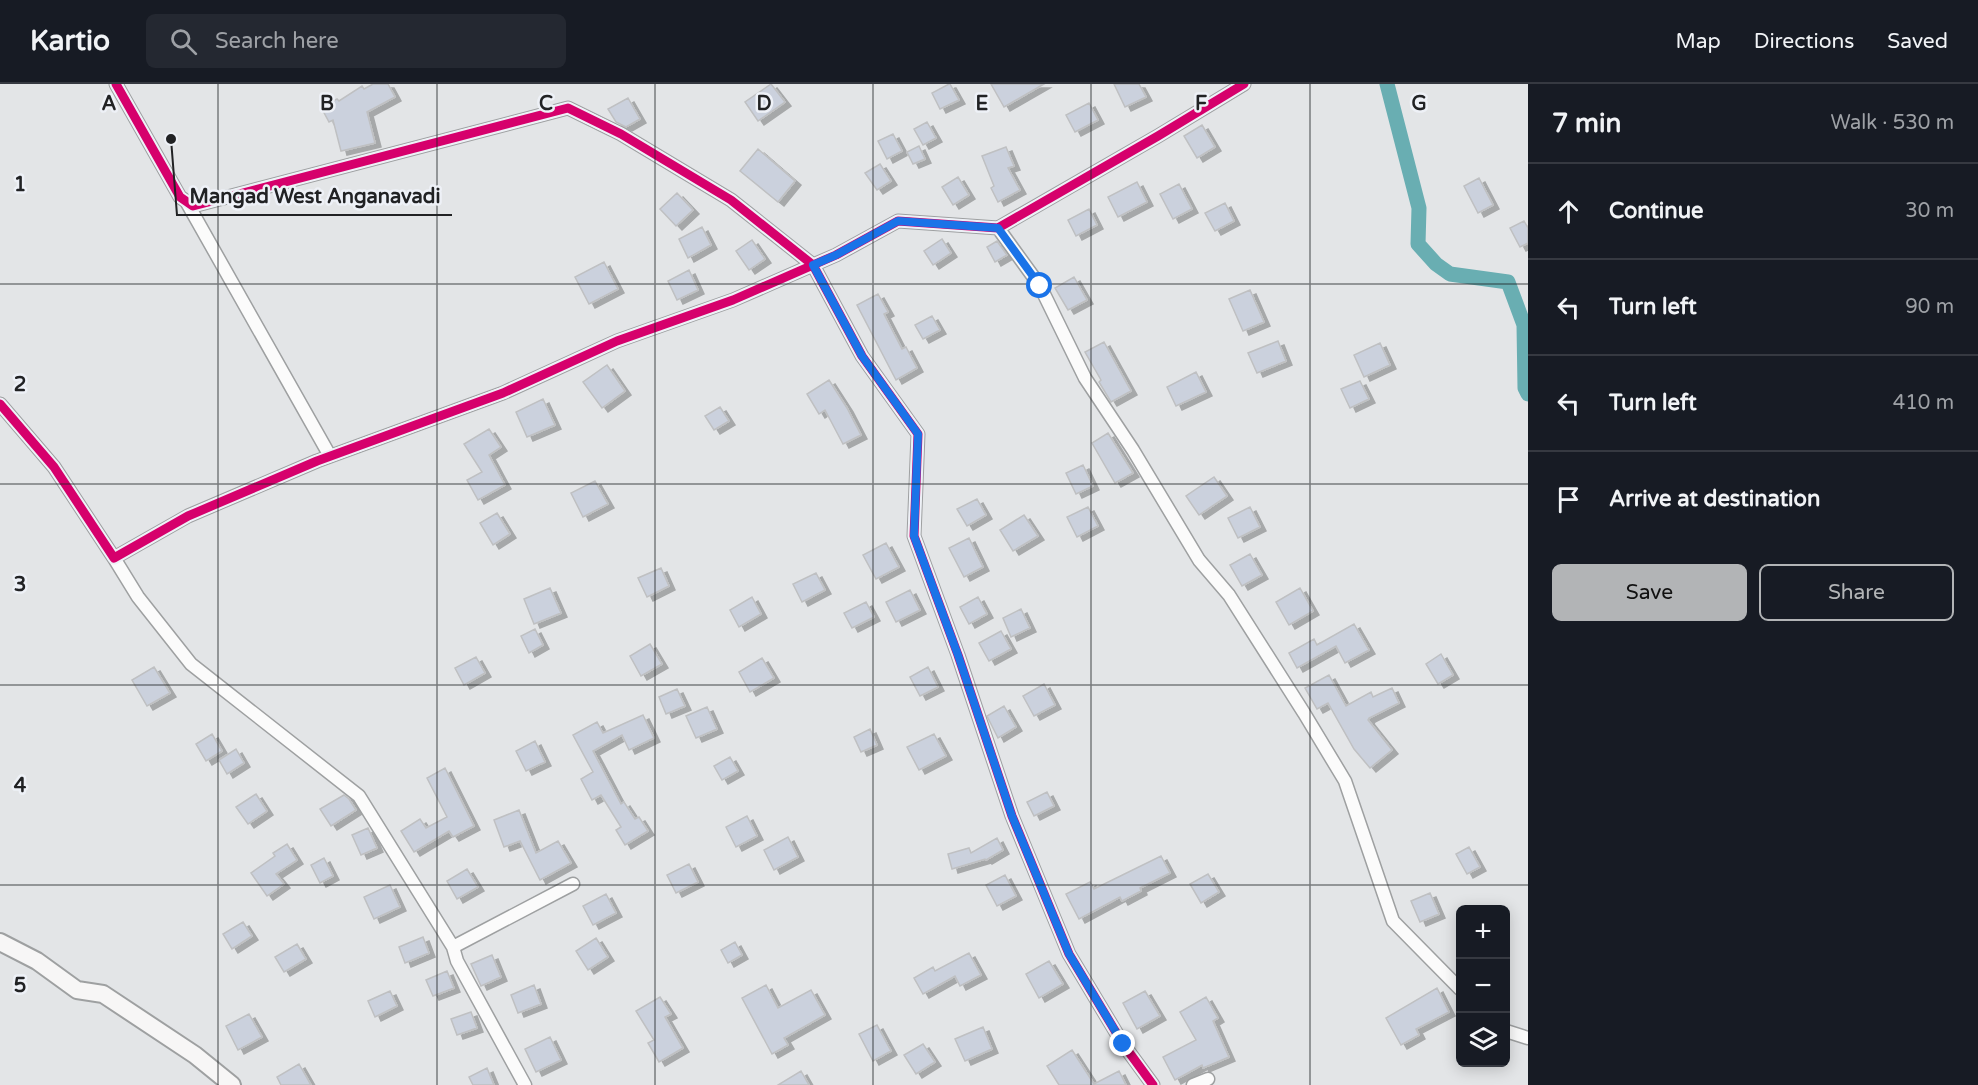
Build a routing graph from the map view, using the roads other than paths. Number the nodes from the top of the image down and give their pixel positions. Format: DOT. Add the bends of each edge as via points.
graph roads {
  1 [pos="116,84"];
  2 [pos="1244,84"];
  3 [pos="186,200"];
  4 [pos="998,228"];
  5 [pos="813,265"];
  6 [pos="0,404"];
  7 [pos="330,456"];
  8 [pos="114,558"];
  9 [pos="573,884"];
  10 [pos="0,942"];
  11 [pos="453,947"];
  12 [pos="1456,983"];
  13 [pos="1510,1032"];
  14 [pos="1528,1038"];
  15 [pos="1208,1079"];
  16 [pos="232,1085"];
  17 [pos="525,1085"];
  18 [pos="1153,1085"];
  19 [pos="1193,1085"];
  1 -- 3 [label="street" via="180,196"];
  2 -- 4 [label="street"];
  3 -- 5 [label="street" via="193,206 568,108 621,134 731,200"];
  3 -- 7 [label="street"];
  4 -- 5 [label="street" via="898,221"];
  4 -- 12 [label="street" via="1040,286 1085,378 1199,560 1229,595 1345,781 1393,921"];
  5 -- 7 [label="street" via="733,300 617,341 503,393"];
  5 -- 18 [label="street" via="862,356 918,434 914,536 1012,816 1069,954 1123,1044"];
  6 -- 8 [label="street" via="54,467"];
  7 -- 8 [label="street" via="188,516"];
  8 -- 11 [label="street" via="138,597 191,664 359,796"];
  9 -- 11 [label="street"];
  10 -- 16 [label="main road" via="37,961 77,990 103,994 195,1055"];
  11 -- 17 [label="street"];
  13 -- 14 [label="street"];
  15 -- 19 [label="street"];
}
